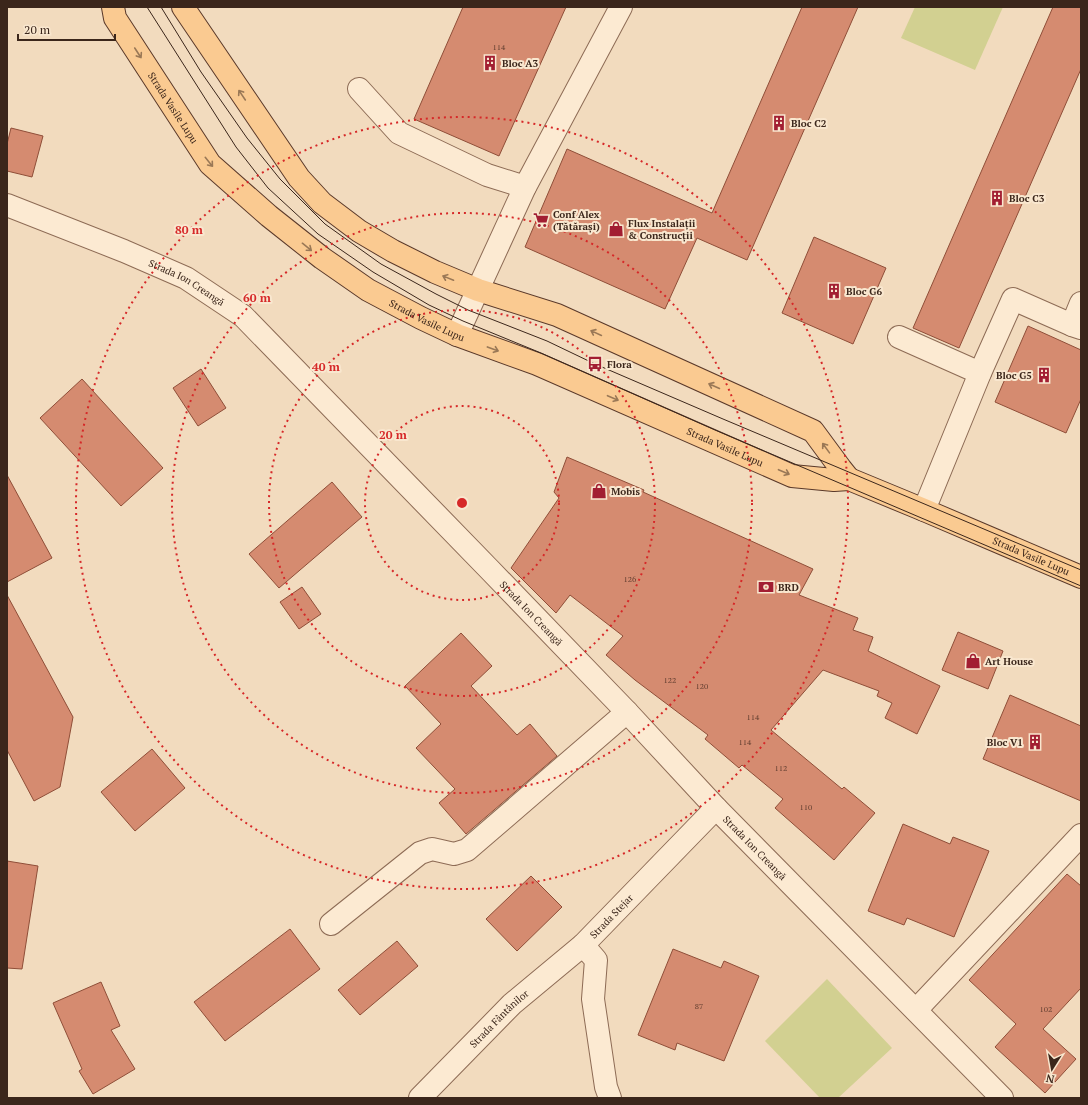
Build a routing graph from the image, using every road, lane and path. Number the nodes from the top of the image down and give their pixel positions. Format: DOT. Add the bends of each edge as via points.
graph roads {
  1 [pos="113,7"];
  2 [pos="183,7"];
  3 [pos="621,7"];
  4 [pos="359,89"];
  5 [pos="525,187"];
  6 [pos="7,205"];
  7 [pos="478,290"];
  8 [pos="1081,304"];
  9 [pos="1076,327"];
  10 [pos="457,335"];
  11 [pos="899,337"];
  12 [pos="980,373"];
  13 [pos="849,479"];
  14 [pos="924,510"];
  15 [pos="1081,577"];
  16 [pos="627,712"];
  17 [pos="716,808"];
  18 [pos="1081,835"];
  19 [pos="331,924"];
  20 [pos="583,945"];
  21 [pos="916,1010"];
  22 [pos="420,1098"];
  23 [pos="610,1098"];
  24 [pos="1002,1098"];
  1 -- 10 [label="main road, Strada Vasile Lupu, one-way" via="115,18 210,164 269,216 368,290"];
  7 -- 2 [label="main road, Strada Vasile Lupu, one-way" via="393,251 359,232 322,203 299,178"];
  3 -- 5 [label="street"];
  4 -- 5 [label="street" via="399,133 487,175"];
  5 -- 7 [label="street"];
  6 -- 16 [label="street, Strada Ion Creangă" via="186,278 243,316"];
  7 -- 10 [label="street"];
  13 -- 7 [label="main road, Strada Vasile Lupu, one-way" via="813,431 557,315"];
  8 -- 9 [label="street"];
  9 -- 12 [label="street" via="1013,299"];
  10 -- 13 [label="main road, Strada Vasile Lupu, one-way" via="537,364 792,476"];
  11 -- 12 [label="street"];
  12 -- 14 [label="street"];
  13 -- 14 [label="main road, Strada Vasile Lupu"];
  14 -- 15 [label="main road, Strada Vasile Lupu"];
  16 -- 17 [label="street, Strada Ion Creangă"];
  16 -- 19 [label="street" via="467,850 454,854 432,849 420,853"];
  17 -- 20 [label="street, Strada Stejar"];
  17 -- 21 [label="street, Strada Ion Creangă"];
  18 -- 21 [label="street"];
  20 -- 22 [label="street, Strada Fântânilor" via="512,1004"];
  20 -- 23 [label="street, Strada Stejar" via="596,960 593,999 606,1087"];
  21 -- 24 [label="street, Strada Ion Creangă"];
}
